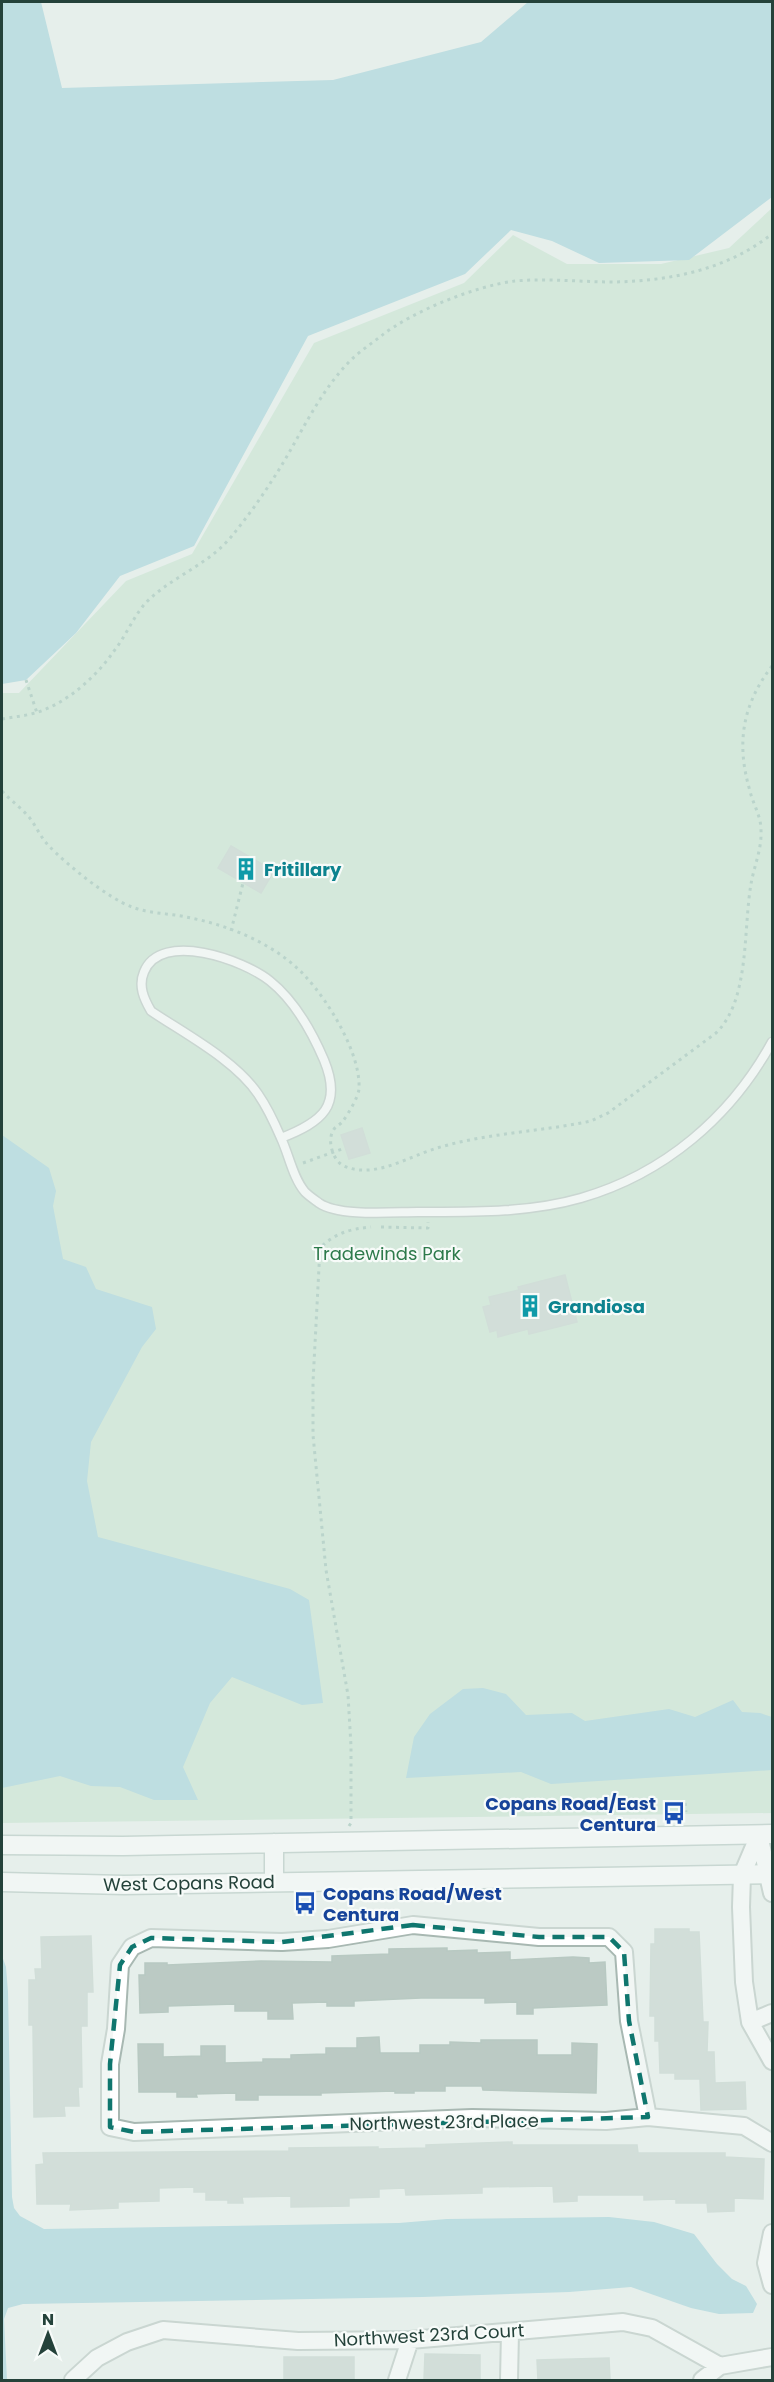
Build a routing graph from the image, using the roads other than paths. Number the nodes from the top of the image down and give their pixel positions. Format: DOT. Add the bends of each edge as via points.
graph roads {
  1 [pos="772,1042"];
  2 [pos="281,1138"];
  3 [pos="766,1834"];
  4 [pos="274,1843"];
  5 [pos="2,1845"];
  6 [pos="771,1874"];
  7 [pos="742,1875"];
  8 [pos="2,1882"];
  9 [pos="274,1882"];
  10 [pos="772,1893"];
  11 [pos="772,2013"];
  12 [pos="750,2022"];
  13 [pos="772,2061"];
  14 [pos="648,2117"];
  15 [pos="772,2144"];
  16 [pos="772,2233"];
  17 [pos="772,2285"];
  18 [pos="510,2332"];
  19 [pos="410,2340"];
  20 [pos="772,2357"];
  21 [pos="720,2366"];
  22 [pos="73,2380"];
  23 [pos="397,2380"];
  24 [pos="509,2380"];
  25 [pos="702,2380"];
  1 -- 2 [label="lane" via="728,1108 693,1140 613,1188 579,1199 522,1208 344,1211 322,1206 304,1192"];
  2 -- 2 [label="lane" via="320,1118 332,1092 316,1041 296,1009 270,981 242,964 200,952 174,950 158,955 147,964 141,978 143,997 151,1011 236,1068 258,1094"];
  3 -- 4 [label="main road"];
  3 -- 6 [label="street"];
  3 -- 7 [label="street"];
  4 -- 5 [label="main road"];
  4 -- 9 [label="main road"];
  6 -- 7 [label="main road, West Copans Road"];
  6 -- 10 [label="street"];
  7 -- 9 [label="main road, West Copans Road"];
  7 -- 12 [label="street" via="744,1982"];
  8 -- 9 [label="main road, West Copans Road"];
  11 -- 12 [label="street"];
  12 -- 13 [label="street"];
  14 -- 14 [label="street, Northwest 23rd Place" via="629,2021 624,1952 609,1937 539,1937 413,1925 282,1942 151,1938 132,1947 120,1965 110,2064 110,2127 134,2132 472,2118 606,2121"];
  14 -- 15 [label="street, Northwest 23rd Place" via="744,2126"];
  16 -- 17 [label="street" via="766,2263"];
  18 -- 19 [label="street, Northwest 23rd Court"];
  18 -- 21 [label="street, Northwest 23rd Court" via="623,2322 652,2328"];
  18 -- 24 [label="street"];
  19 -- 22 [label="street, Northwest 23rd Court" via="298,2341 163,2330 127,2342 97,2358"];
  19 -- 23 [label="street"];
  20 -- 21 [label="street"];
  21 -- 25 [label="street"];
}
